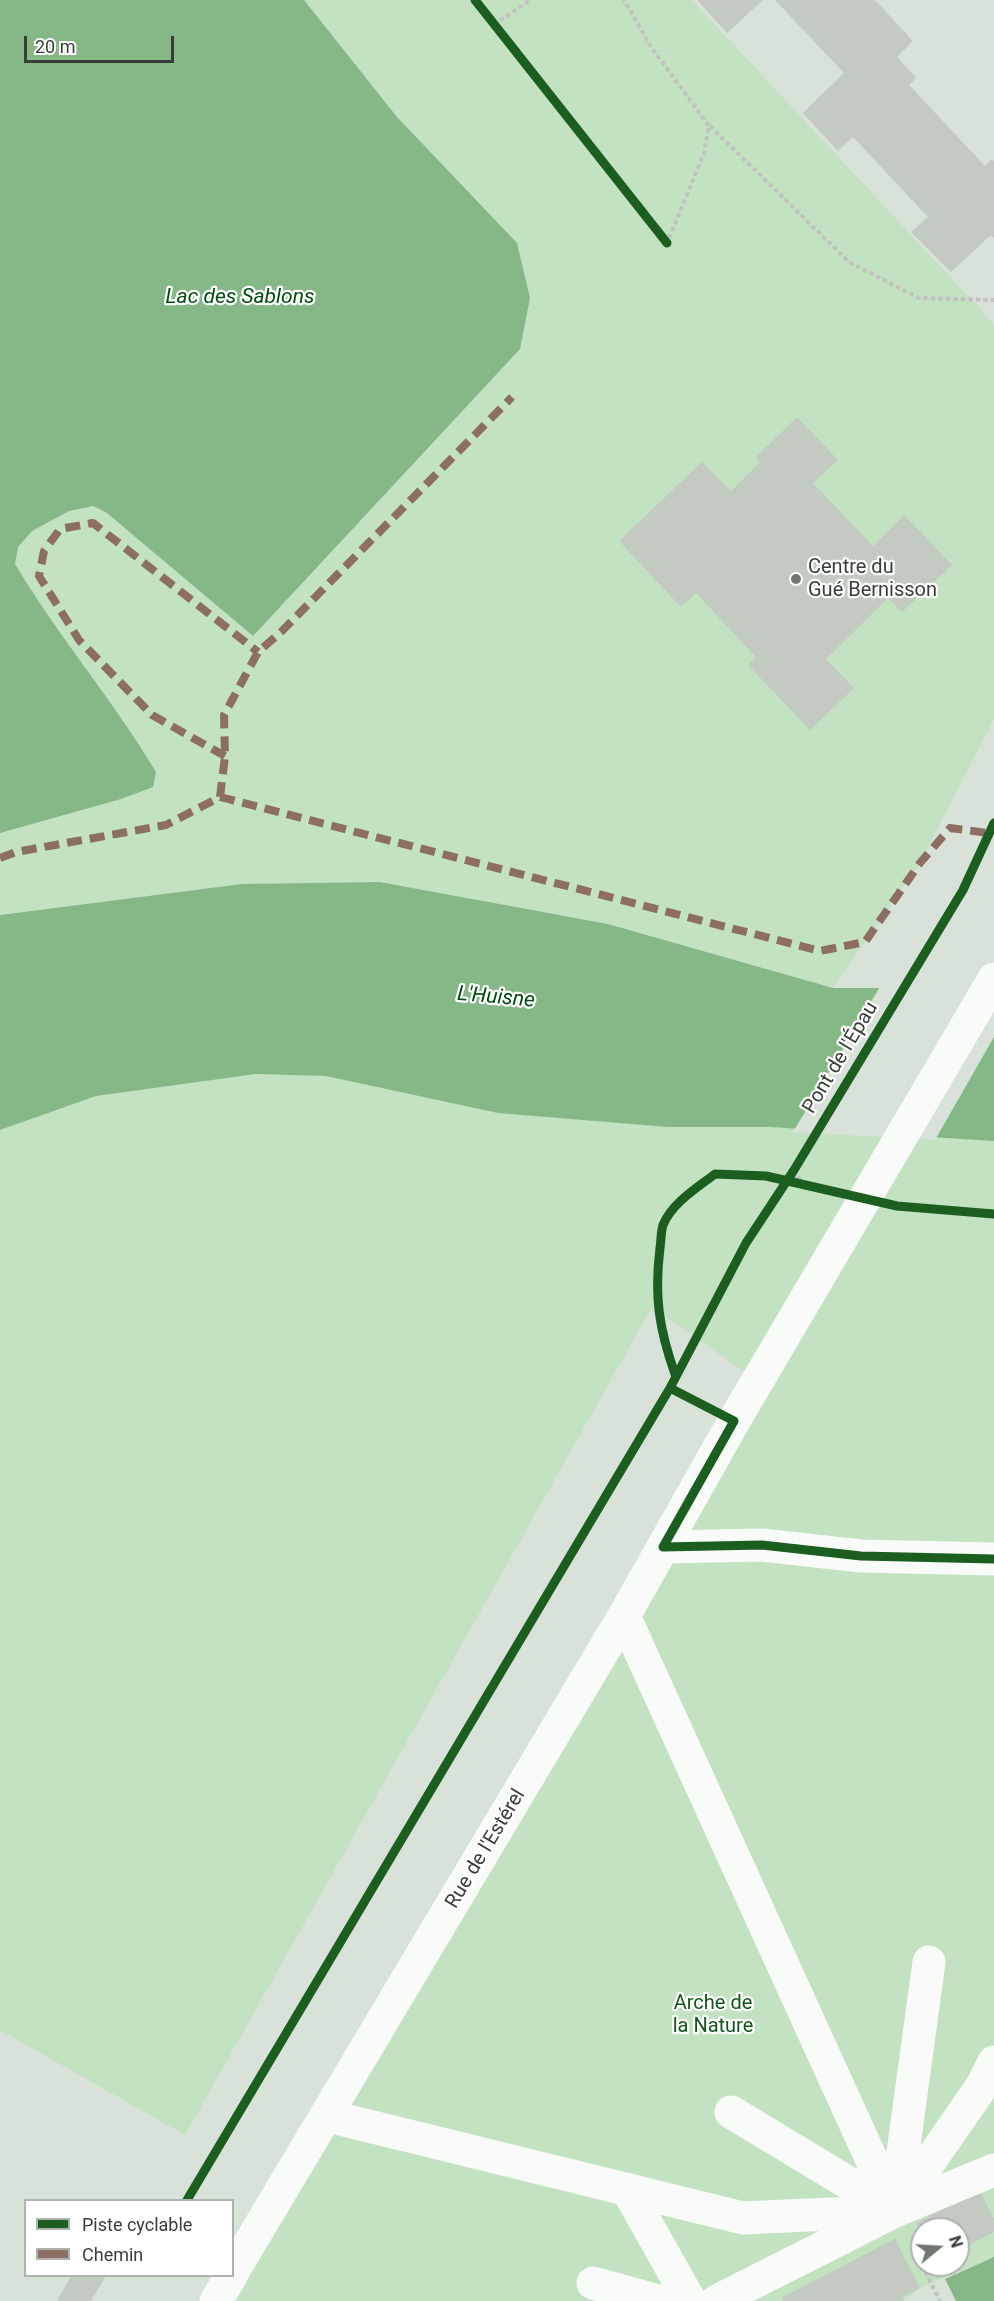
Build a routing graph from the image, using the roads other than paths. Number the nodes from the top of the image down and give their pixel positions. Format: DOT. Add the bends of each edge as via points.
graph roads {
  1 [pos="994,979"];
  2 [pos="663,1546"];
  3 [pos="994,1559"];
  4 [pos="624,1616"];
  5 [pos="929,1962"];
  6 [pos="994,2062"];
  7 [pos="730,2112"];
  8 [pos="327,2116"];
  9 [pos="994,2170"];
  10 [pos="627,2189"];
  11 [pos="895,2211"];
  12 [pos="234,2271"];
  13 [pos="230,2277"];
  14 [pos="593,2283"];
  15 [pos="216,2301"];
  16 [pos="658,2301"];
  17 [pos="690,2301"];
  18 [pos="717,2301"];
  1 -- 2 [label="street, Rue de l'Estérel"];
  2 -- 3 [label="street" via="762,1545 861,1556"];
  2 -- 4 [label="street, Rue de l'Estérel"];
  4 -- 8 [label="street, Rue de l'Estérel"];
  4 -- 11 [label="street"];
  5 -- 11 [label="street"];
  6 -- 11 [label="street" via="982,2086"];
  7 -- 11 [label="street"];
  8 -- 10 [label="street"];
  8 -- 12 [label="street, Rue de l'Estérel"];
  9 -- 11 [label="street"];
  10 -- 11 [label="street" via="743,2218"];
  10 -- 17 [label="street"];
  11 -- 18 [label="street"];
  13 -- 15 [label="street, Rue de l'Estérel"];
  14 -- 16 [label="street"];
}
